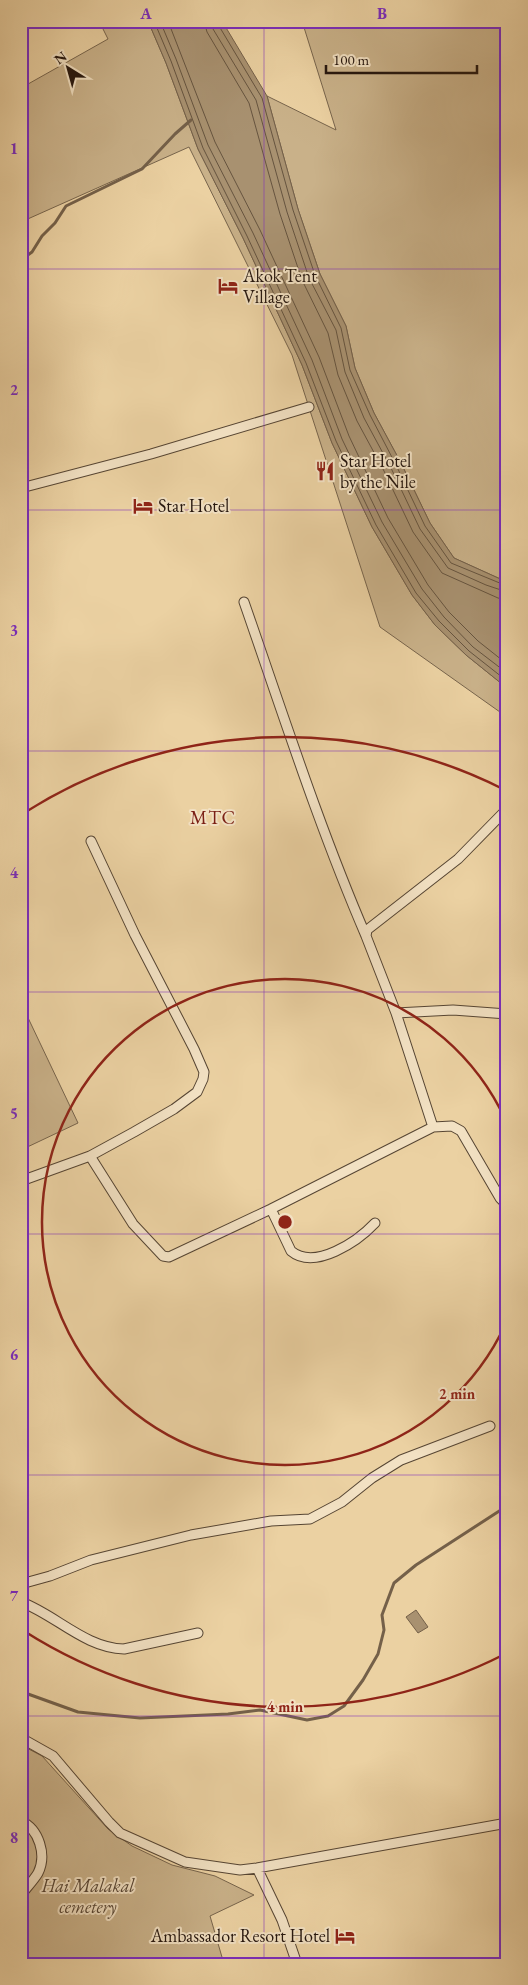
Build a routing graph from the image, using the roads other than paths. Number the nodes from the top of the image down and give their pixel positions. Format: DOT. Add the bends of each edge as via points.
graph roads {
  1 [pos="309,407"];
  2 [pos="21,488"];
  3 [pos="244,602"];
  4 [pos="507,810"];
  5 [pos="91,841"];
  6 [pos="366,936"];
  7 [pos="396,1013"];
  8 [pos="507,1014"];
  9 [pos="433,1127"];
  10 [pos="90,1156"];
  11 [pos="21,1180"];
  12 [pos="507,1205"];
  13 [pos="271,1209"];
  14 [pos="375,1223"];
  15 [pos="490,1426"];
  16 [pos="21,1584"];
  17 [pos="21,1602"];
  18 [pos="198,1633"];
  19 [pos="21,1738"];
  20 [pos="21,1822"];
  21 [pos="507,1823"];
  22 [pos="257,1868"];
  23 [pos="21,1895"];
  24 [pos="297,1964"];
  1 -- 2 [label="street"];
  3 -- 6 [label="street" via="295,752"];
  4 -- 6 [label="street" via="458,859 367,930"];
  5 -- 10 [label="street" via="134,935 204,1072 197,1092 174,1109"];
  6 -- 7 [label="street"];
  7 -- 8 [label="street" via="453,1010"];
  7 -- 9 [label="street"];
  9 -- 12 [label="street" via="452,1126 461,1131"];
  9 -- 13 [label="street"];
  10 -- 11 [label="street"];
  10 -- 13 [label="street" via="133,1224 163,1256 169,1257"];
  13 -- 14 [label="street" via="291,1252 306,1258 344,1248 363,1236"];
  15 -- 16 [label="street" via="401,1460 342,1502 310,1519 271,1521 191,1535 91,1560"];
  17 -- 18 [label="street" via="82,1636 114,1649 133,1648"];
  19 -- 22 [label="street" via="53,1756 120,1833 185,1862 240,1870"];
  20 -- 23 [label="street" via="30,1827 39,1840 41,1857 38,1873"];
  21 -- 22 [label="street"];
  22 -- 24 [label="street" via="282,1920"];
}
